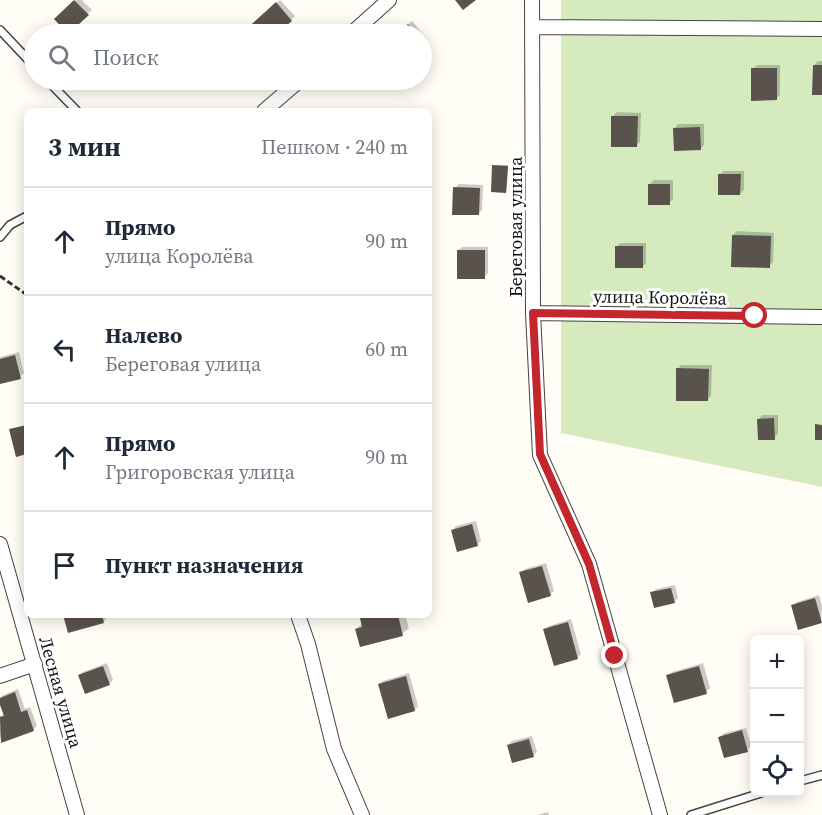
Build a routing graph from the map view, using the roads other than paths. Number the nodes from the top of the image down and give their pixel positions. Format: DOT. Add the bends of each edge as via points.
graph roads {
  1 [pos="389,0"];
  2 [pos="532,0"];
  3 [pos="362,24"];
  4 [pos="532,27"];
  5 [pos="822,29"];
  6 [pos="0,30"];
  7 [pos="24,55"];
  8 [pos="57,90"];
  9 [pos="288,90"];
  10 [pos="74,108"];
  11 [pos="267,108"];
  12 [pos="24,218"];
  13 [pos="0,237"];
  14 [pos="533,313"];
  15 [pos="822,317"];
  16 [pos="0,544"];
  17 [pos="299,618"];
  18 [pos="35,664"];
  19 [pos="0,676"];
  20 [pos="822,775"];
  21 [pos="804,781"];
  22 [pos="750,796"];
  23 [pos="77,815"];
  24 [pos="362,815"];
  25 [pos="660,815"];
  26 [pos="691,815"];
  1 -- 3 [label="street"];
  2 -- 4 [label="street, Береговая улица"];
  4 -- 5 [label="street"];
  4 -- 14 [label="street, Береговая улица"];
  6 -- 7 [label="lane"];
  8 -- 10 [label="lane"];
  9 -- 11 [label="street"];
  12 -- 13 [label="lane" via="10,225"];
  14 -- 15 [label="street, улица Королёва"];
  14 -- 25 [label="street, Береговая улица" via="540,454 589,564"];
  16 -- 18 [label="street, Лесная улица"];
  17 -- 24 [label="street" via="334,749"];
  18 -- 19 [label="street"];
  18 -- 23 [label="street, Лесная улица"];
  20 -- 21 [label="lane"];
  22 -- 26 [label="lane"];
}
